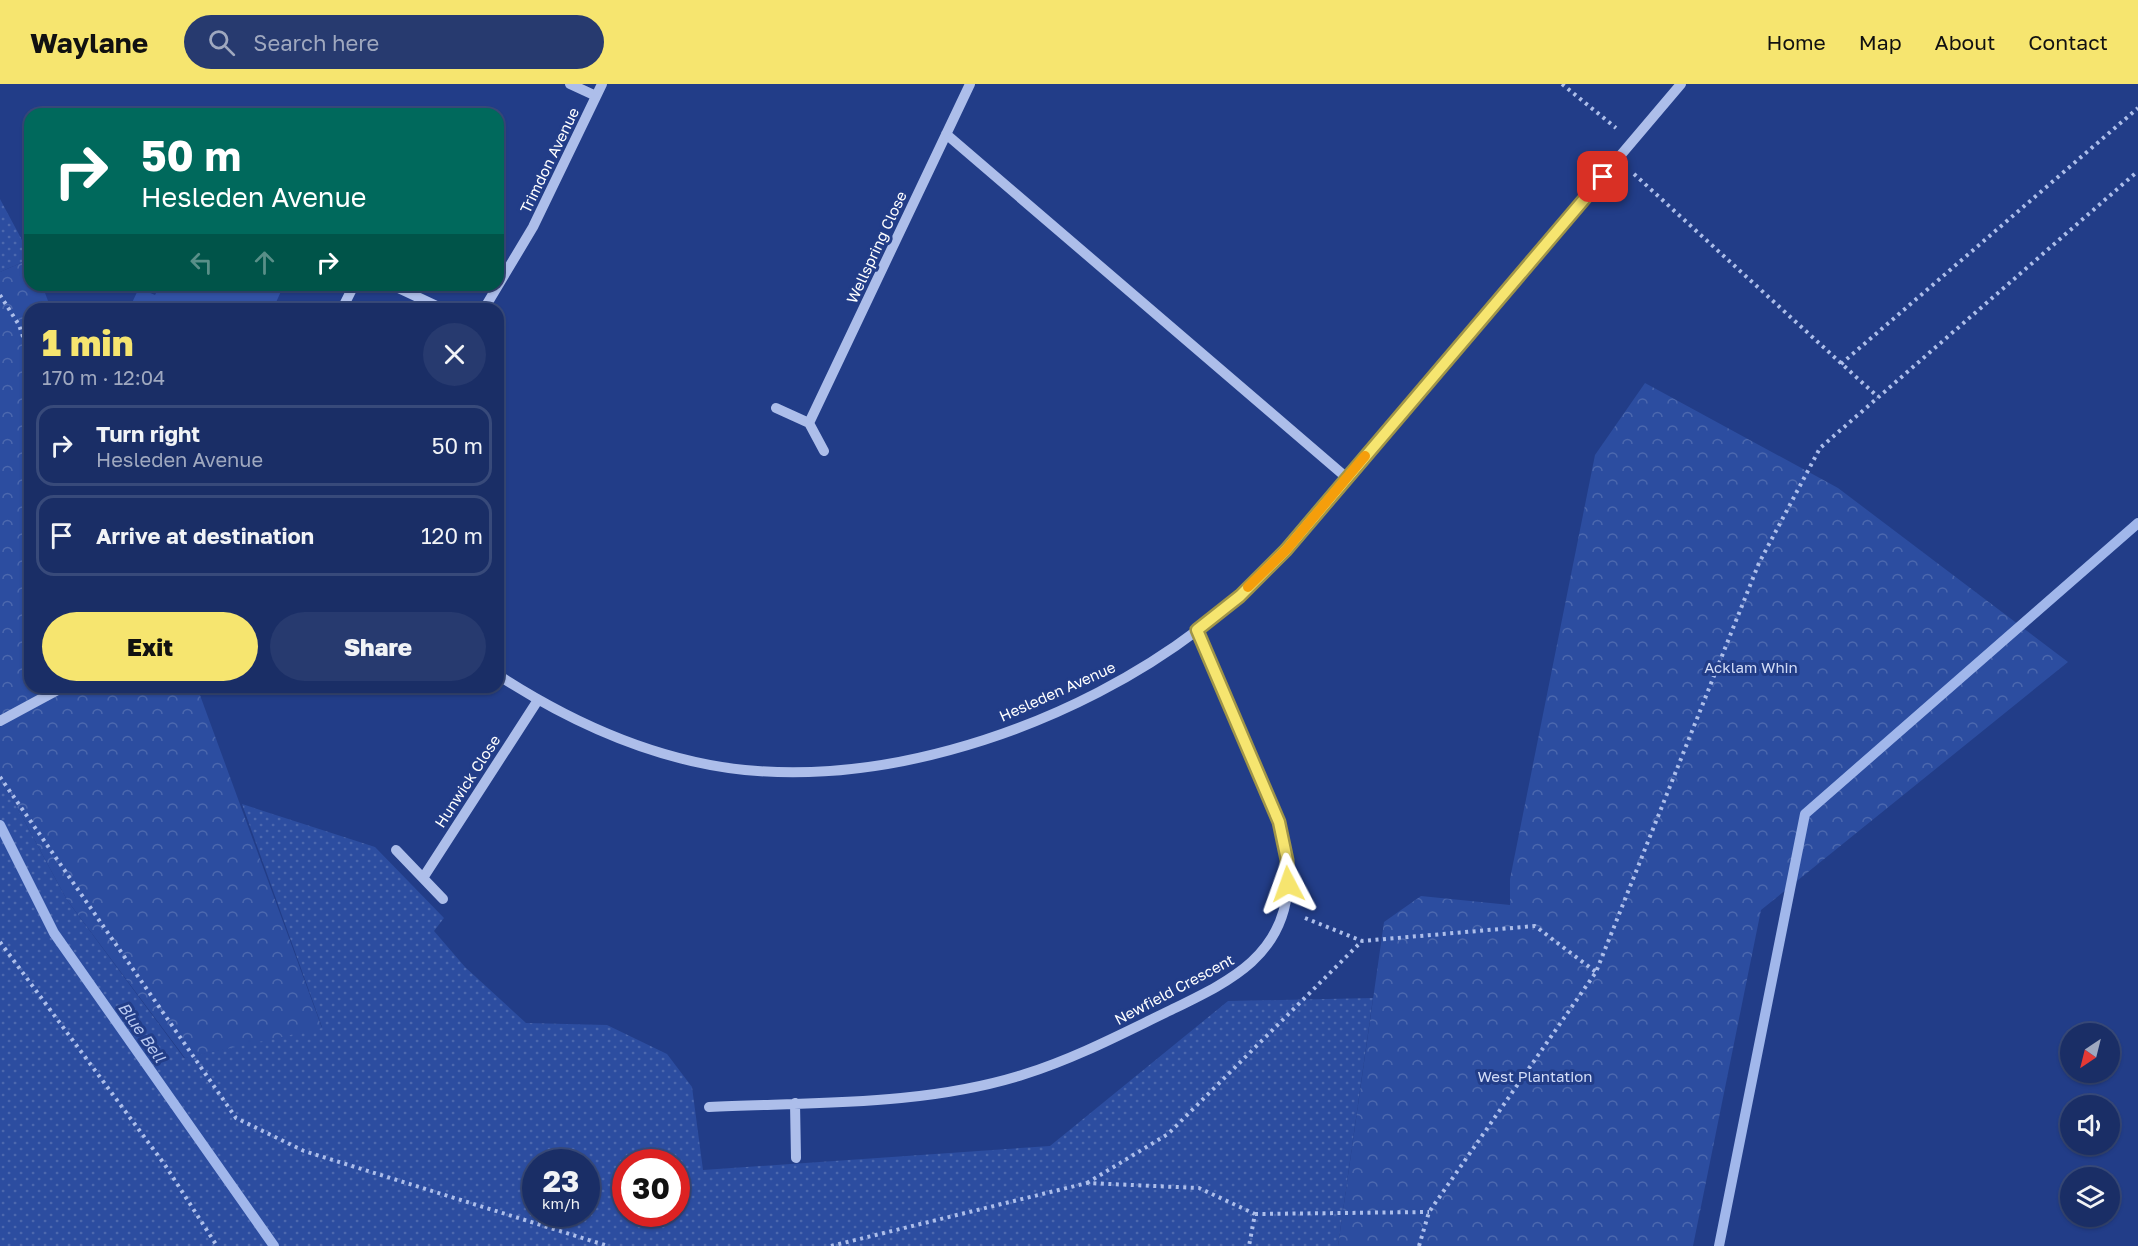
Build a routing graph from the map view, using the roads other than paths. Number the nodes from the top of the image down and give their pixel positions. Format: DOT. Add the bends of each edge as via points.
graph roads {
  1 [pos="570,84"];
  2 [pos="602,84"];
  3 [pos="970,84"];
  4 [pos="1681,84"];
  5 [pos="596,96"];
  6 [pos="946,134"];
  7 [pos="504,275"];
  8 [pos="405,291"];
  9 [pos="430,303"];
  10 [pos="776,408"];
  11 [pos="809,423"];
  12 [pos="824,451"];
  13 [pos="1347,478"];
  14 [pos="1197,630"];
  15 [pos="504,679"];
  16 [pos="52,693"];
  17 [pos="538,700"];
  18 [pos="0,721"];
  19 [pos="396,850"];
  20 [pos="423,878"];
  21 [pos="443,899"];
  22 [pos="795,1103"];
  23 [pos="709,1107"];
  24 [pos="796,1158"];
  1 -- 5 [label="street"];
  2 -- 5 [label="street, Trimdon Avenue"];
  3 -- 6 [label="street, Wellspring Close"];
  4 -- 13 [label="street, Hesleden Avenue"];
  5 -- 7 [label="street, Trimdon Avenue" via="533,227"];
  6 -- 11 [label="street, Wellspring Close"];
  6 -- 13 [label="street"];
  8 -- 9 [label="street"];
  10 -- 11 [label="street"];
  11 -- 12 [label="street"];
  13 -- 14 [label="street, Hesleden Avenue" via="1286,550 1240,596"];
  14 -- 17 [label="street, Hesleden Avenue" via="1121,680 1052,713 969,745 890,765 824,771 745,770 629,742"];
  14 -- 22 [label="street, Newfield Crescent" via="1279,822 1287,860 1284,910 1260,955 1239,975 1092,1049 1024,1074 903,1097"];
  15 -- 17 [label="street, Hesleden Avenue"];
  16 -- 18 [label="street"];
  17 -- 20 [label="street, Hunwick Close"];
  19 -- 20 [label="street"];
  20 -- 21 [label="street"];
  22 -- 23 [label="street, Newfield Crescent"];
  22 -- 24 [label="street"];
}
